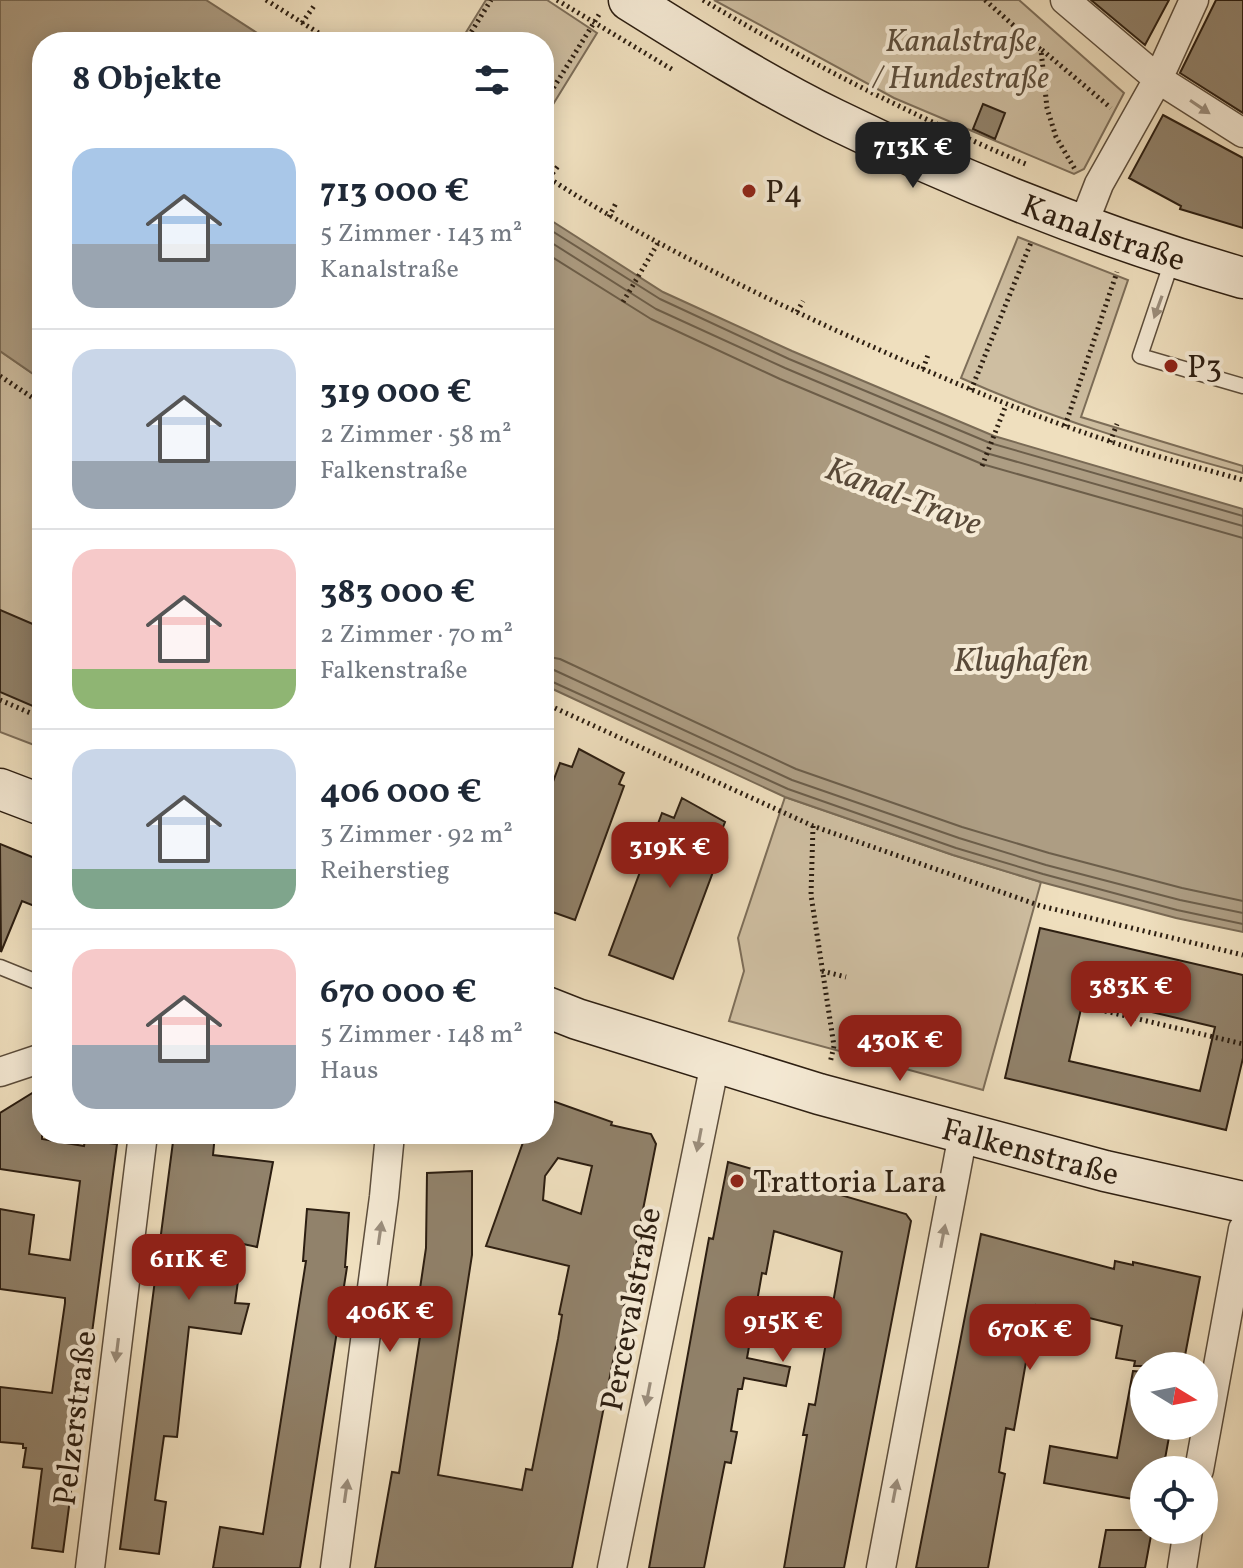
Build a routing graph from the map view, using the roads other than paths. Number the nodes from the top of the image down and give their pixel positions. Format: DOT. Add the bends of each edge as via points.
graph roads {
  1 [pos="629,0"];
  2 [pos="1065,0"];
  3 [pos="1194,0"];
  4 [pos="1158,79"];
  5 [pos="1243,133"];
  6 [pos="1083,225"];
  7 [pos="1173,258"];
  8 [pos="1243,278"];
  9 [pos="1243,386"];
  10 [pos="0,789"];
  11 [pos="32,801"];
  12 [pos="0,967"];
  13 [pos="32,980"];
  14 [pos="554,1009"];
  15 [pos="32,1061"];
  16 [pos="715,1063"];
  17 [pos="0,1072"];
  18 [pos="963,1134"];
  19 [pos="142,1144"];
  20 [pos="389,1144"];
  21 [pos="1243,1202"];
  22 [pos="1243,1229"];
  23 [pos="1202,1456"];
  24 [pos="1186,1544"];
  25 [pos="90,1568"];
  26 [pos="335,1568"];
  27 [pos="612,1568"];
  28 [pos="881,1568"];
  29 [pos="1182,1568"];
  1 -- 6 [label="main road, Kanalstraße" via="832,118"];
  2 -- 4 [label="street"];
  3 -- 4 [label="street"];
  4 -- 5 [label="street, one-way"];
  4 -- 6 [label="street" via="1099,184"];
  6 -- 7 [label="main road, Kanalstraße"];
  7 -- 8 [label="main road, Kanalstraße"];
  7 -- 9 [label="lane, one-way" via="1140,356"];
  10 -- 11 [label="main road"];
  12 -- 13 [label="lane"];
  14 -- 16 [label="main road, Falkenstraße"];
  15 -- 17 [label="street"];
  16 -- 18 [label="main road, Falkenstraße"];
  16 -- 27 [label="street, Percevalstraße, one-way"];
  18 -- 21 [label="main road, Falkenstraße"];
  28 -- 18 [label="street, one-way"];
  19 -- 25 [label="street, Pelzerstraße, one-way"];
  26 -- 20 [label="street, one-way"];
  22 -- 23 [label="street"];
  24 -- 29 [label="street"];
}
